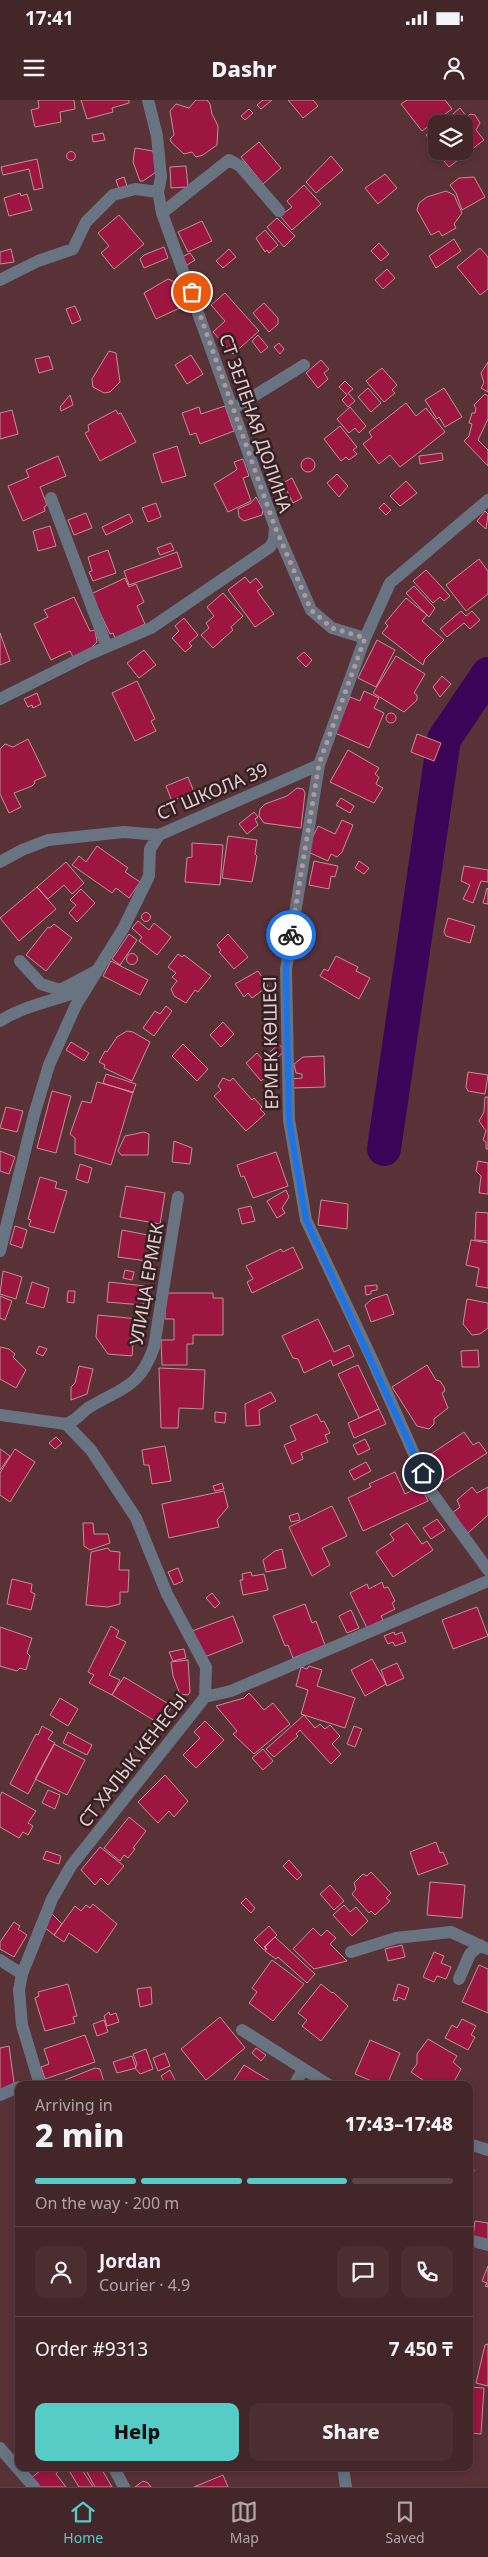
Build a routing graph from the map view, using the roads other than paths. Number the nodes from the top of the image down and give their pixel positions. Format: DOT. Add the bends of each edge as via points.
graph roads {
  1 [pos="148,100"];
  2 [pos="158,192"];
  3 [pos="279,211"];
  4 [pos="162,213"];
  5 [pos="0,280"];
  6 [pos="304,365"];
  7 [pos="233,409"];
  8 [pos="51,498"];
  9 [pos="488,500"];
  10 [pos="275,527"];
  11 [pos="365,638"];
  12 [pos="107,647"];
  13 [pos="0,699"];
  14 [pos="319,764"];
  15 [pos="159,835"];
  16 [pos="0,862"];
  17 [pos="20,961"];
  18 [pos="96,971"];
  19 [pos="84,989"];
  20 [pos="0,1021"];
  21 [pos="178,1197"];
  22 [pos="0,1251"];
  23 [pos="0,1415"];
  24 [pos="66,1424"];
  25 [pos="488,1570"];
  26 [pos="488,1581"];
  27 [pos="205,1697"];
  28 [pos="484,1947"];
  29 [pos="352,1952"];
  30 [pos="0,1960"];
  31 [pos="22,1974"];
  32 [pos="459,1979"];
  33 [pos="242,2030"];
  34 [pos="302,2070"];
  35 [pos="39,2081"];
  36 [pos="296,2081"];
  37 [pos="322,2081"];
  38 [pos="15,2089"];
  39 [pos="0,2095"];
  40 [pos="473,2145"];
  41 [pos="488,2150"];
  42 [pos="473,2241"];
  43 [pos="488,2245"];
  44 [pos="0,2448"];
  45 [pos="15,2465"];
  46 [pos="20,2471"];
  47 [pos="116,2471"];
  48 [pos="344,2471"];
  49 [pos="34,2487"];
  50 [pos="124,2487"];
  51 [pos="346,2487"];
  1 -- 2 [label="street, СТ ЗЕЛЕНАЯ ДОЛИНА" via="157,136 161,177"];
  2 -- 4 [label="street, СТ ЗЕЛЕНАЯ ДОЛИНА"];
  2 -- 5 [label="street" via="135,189 113,195 86,222 73,249 38,261"];
  3 -- 4 [label="street" via="240,166 229,160"];
  4 -- 7 [label="street, СТ ЗЕЛЕНАЯ ДОЛИНА"];
  6 -- 7 [label="street"];
  7 -- 10 [label="street, СТ ЗЕЛЕНАЯ ДОЛИНА"];
  8 -- 12 [label="street"];
  9 -- 11 [label="street, ЕРМЕК КӨШЕСІ" via="390,583"];
  10 -- 11 [label="street, СТ ЗЕЛЕНАЯ ДОЛИНА" via="311,610 332,628"];
  10 -- 12 [label="street, СТ ЗЕЛЕНАЯ ДОЛИНА" via="270,547 254,559 151,628"];
  11 -- 14 [label="street, ЕРМЕК КӨШЕСІ"];
  12 -- 13 [label="street, СТ ЗЕЛЕНАЯ ДОЛИНА"];
  14 -- 15 [label="street, СТ ШКОЛА 39"];
  14 -- 25 [label="street, ЕРМЕК КӨШЕСІ" via="286,969 289,1120 306,1220 430,1490"];
  15 -- 16 [label="street, СТ ШКОЛА 39" via="124,832 48,840"];
  15 -- 18 [label="street" via="150,849 150,876 123,929"];
  17 -- 18 [label="street" via="41,984 60,990"];
  18 -- 19 [label="street"];
  19 -- 20 [label="street" via="67,997 35,1003"];
  19 -- 22 [label="street" via="49,1065"];
  21 -- 24 [label="street, УЛИЦА ЕРМЕК" via="154,1347 147,1368 128,1386"];
  23 -- 24 [label="street"];
  24 -- 27 [label="street, СТ ХАЛЫК КЕНЕСЫ" via="91,1450 136,1518 168,1594 206,1667"];
  26 -- 27 [label="street" via="231,1691"];
  27 -- 31 [label="street, СТ ХАЛЫК КЕНЕСЫ" via="71,1866 52,1899"];
  28 -- 29 [label="street" via="451,1932 396,1938"];
  28 -- 32 [label="street" via="470,1954"];
  30 -- 31 [label="street"];
  31 -- 35 [label="street, СТ ХАЛЫК КЕНЕСЫ" via="19,1990 22,2025"];
  33 -- 34 [label="street"];
  34 -- 36 [label="street"];
  34 -- 37 [label="street"];
  38 -- 39 [label="street"];
  40 -- 41 [label="street"];
  42 -- 43 [label="street"];
  44 -- 45 [label="street"];
  46 -- 49 [label="street"];
  47 -- 50 [label="street"];
  48 -- 51 [label="street"];
}
